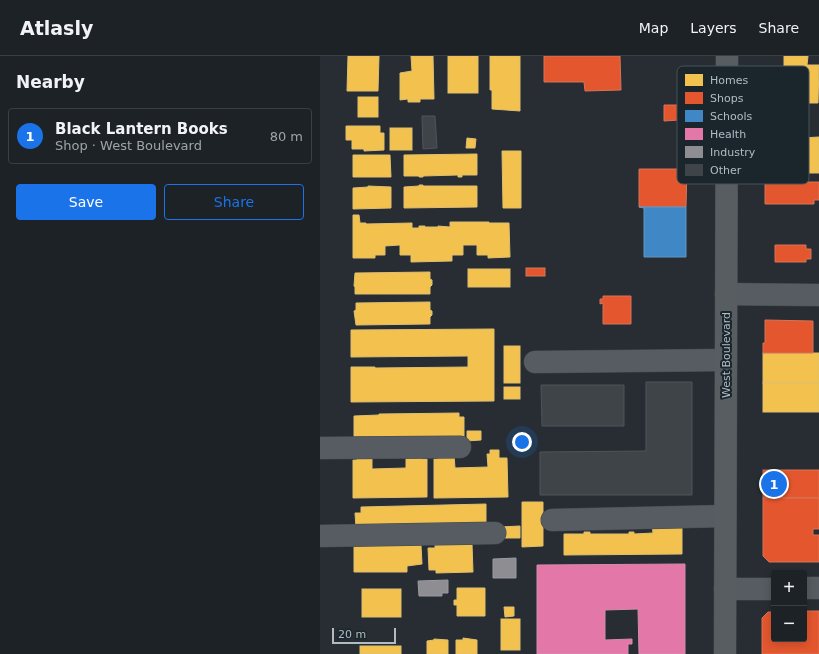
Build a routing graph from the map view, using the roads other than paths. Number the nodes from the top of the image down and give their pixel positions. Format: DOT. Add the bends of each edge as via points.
graph roads {
  1 [pos="727,56"];
  2 [pos="727,66"];
  3 [pos="726,184"];
  4 [pos="726,294"];
  5 [pos="819,294"];
  6 [pos="726,360"];
  7 [pos="535,362"];
  8 [pos="320,448"];
  9 [pos="460,448"];
  10 [pos="725,516"];
  11 [pos="552,520"];
  12 [pos="495,533"];
  13 [pos="320,536"];
  14 [pos="771,588"];
  15 [pos="807,588"];
  16 [pos="819,588"];
  17 [pos="725,589"];
  18 [pos="725,654"];
  1 -- 2 [label="main road, West Boulevard"];
  3 -- 4 [label="main road, West Boulevard"];
  4 -- 5 [label="street"];
  4 -- 6 [label="main road, West Boulevard"];
  6 -- 7 [label="street"];
  6 -- 10 [label="main road, West Boulevard"];
  8 -- 9 [label="street"];
  10 -- 11 [label="street"];
  10 -- 17 [label="main road, West Boulevard"];
  12 -- 13 [label="street"];
  14 -- 17 [label="street"];
  15 -- 16 [label="street"];
  17 -- 18 [label="main road, West Boulevard"];
}
